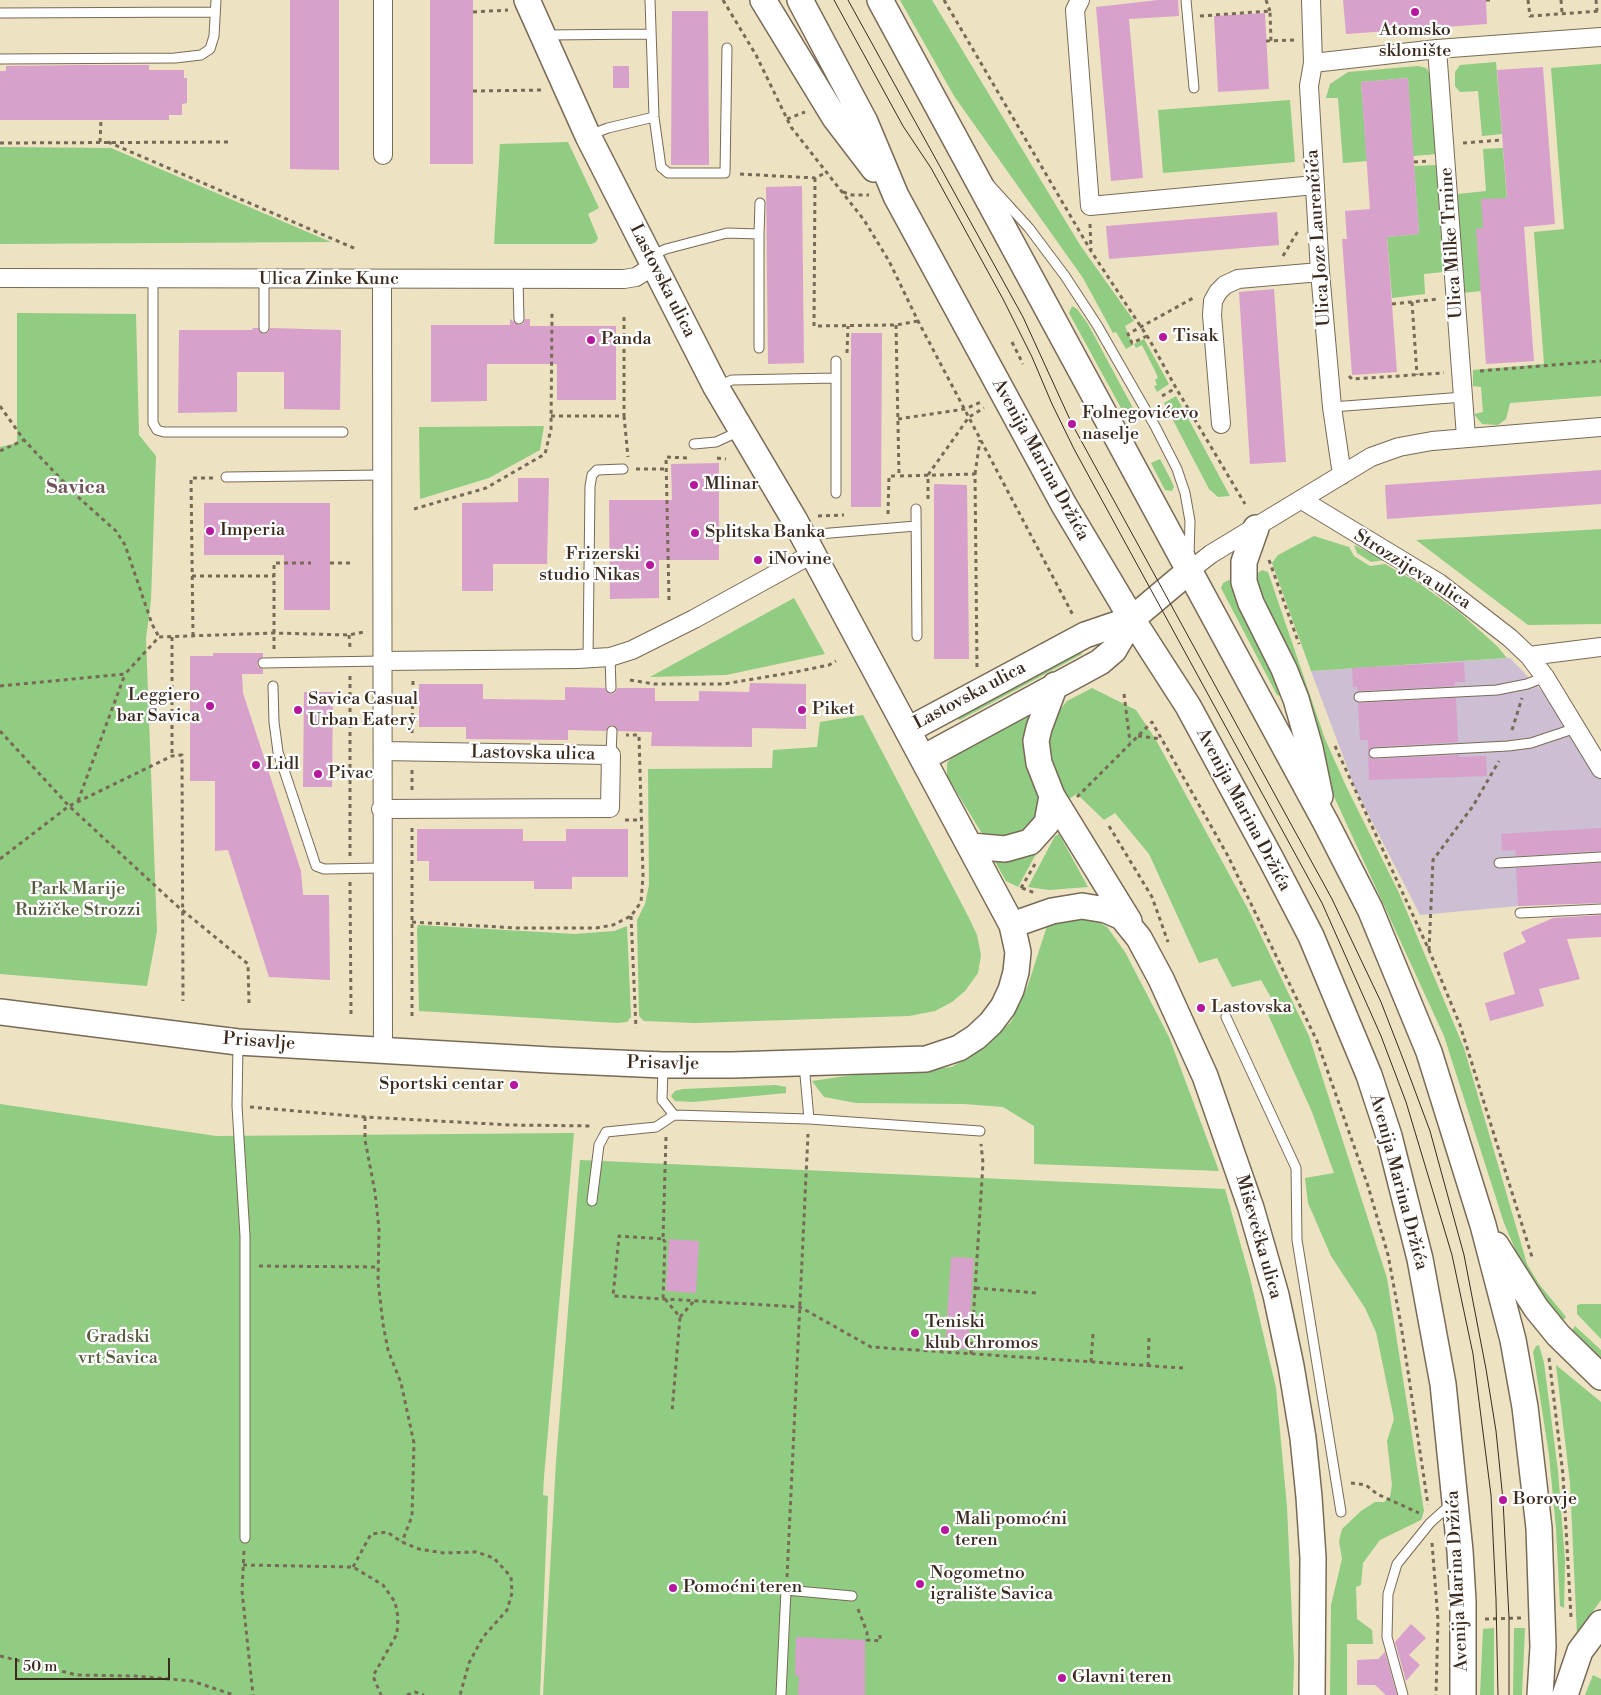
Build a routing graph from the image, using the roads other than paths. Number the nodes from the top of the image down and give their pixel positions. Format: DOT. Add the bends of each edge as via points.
graph roads {
  1 [pos="216,0"];
  2 [pos="382,0"];
  3 [pos="650,0"];
  4 [pos="763,0"];
  5 [pos="800,0"];
  6 [pos="880,0"];
  7 [pos="1080,0"];
  8 [pos="1186,0"];
  9 [pos="1311,0"];
  10 [pos="519,5"];
  11 [pos="0,12"];
  12 [pos="216,12"];
  13 [pos="651,34"];
  14 [pos="543,35"];
  15 [pos="1601,37"];
  16 [pos="728,48"];
  17 [pos="1437,49"];
  18 [pos="0,59"];
  19 [pos="1313,63"];
  20 [pos="1194,88"];
  21 [pos="654,117"];
  22 [pos="588,136"];
  23 [pos="383,155"];
  24 [pos="970,168"];
  25 [pos="1315,185"];
  26 [pos="896,196"];
  27 [pos="760,202"];
  28 [pos="759,234"];
  29 [pos="652,261"];
  30 [pos="1320,272"];
  31 [pos="0,278"];
  32 [pos="153,279"];
  33 [pos="264,280"];
  34 [pos="382,280"];
  35 [pos="518,280"];
  36 [pos="519,319"];
  37 [pos="264,328"];
  38 [pos="759,348"];
  39 [pos="836,361"];
  40 [pos="836,378"];
  41 [pos="716,388"];
  42 [pos="1464,397"];
  43 [pos="1332,407"];
  44 [pos="1221,424"];
  45 [pos="1601,427"];
  46 [pos="741,430"];
  47 [pos="343,432"];
  48 [pos="1466,437"];
  49 [pos="694,444"];
  50 [pos="626,469"];
  51 [pos="382,475"];
  52 [pos="1342,475"];
  53 [pos="226,478"];
  54 [pos="836,493"];
  55 [pos="1302,500"];
  56 [pos="916,509"];
  57 [pos="916,526"];
  58 [pos="1256,528"];
  59 [pos="810,535"];
  60 [pos="1189,571"];
  61 [pos="1132,619"];
  62 [pos="917,636"];
  63 [pos="1601,647"];
  64 [pos="1529,656"];
  65 [pos="610,657"];
  66 [pos="588,658"];
  67 [pos="382,661"];
  68 [pos="263,663"];
  69 [pos="1545,676"];
  70 [pos="1056,685"];
  71 [pos="273,686"];
  72 [pos="611,688"];
  73 [pos="1359,697"];
  74 [pos="1576,728"];
  75 [pos="908,730"];
  76 [pos="615,733"];
  77 [pos="383,751"];
  78 [pos="1374,753"];
  79 [pos="611,755"];
  80 [pos="923,758"];
  81 [pos="1601,769"];
  82 [pos="1063,798"];
  83 [pos="381,808"];
  84 [pos="1326,823"];
  85 [pos="971,846"];
  86 [pos="1601,857"];
  87 [pos="1499,863"];
  88 [pos="381,868"];
  89 [pos="1601,909"];
  90 [pos="1520,913"];
  91 [pos="1012,925"];
  92 [pos="1132,928"];
  93 [pos="0,1012"];
  94 [pos="1226,1017"];
  95 [pos="238,1042"];
  96 [pos="383,1051"];
  97 [pos="804,1064"];
  98 [pos="663,1065"];
  99 [pos="674,1116"];
  100 [pos="809,1119"];
  101 [pos="980,1131"];
  102 [pos="592,1201"];
  103 [pos="1483,1225"];
  104 [pos="1601,1377"];
  105 [pos="1455,1501"];
  106 [pos="1341,1512"];
  107 [pos="245,1538"];
  108 [pos="852,1596"];
  109 [pos="1601,1622"];
  110 [pos="781,1695"];
  111 [pos="1312,1695"];
  112 [pos="1402,1695"];
  113 [pos="1463,1695"];
  114 [pos="1540,1695"];
  115 [pos="1565,1695"];
  1 -- 12 [label="lane"];
  2 -- 23 [label="street"];
  3 -- 13 [label="lane"];
  4 -- 26 [label="street" via="835,118"];
  5 -- 26 [label="street, Avenija Marina Držića" via="864,122"];
  6 -- 24 [label="street"];
  7 -- 25 [label="street" via="1075,10 1090,206"];
  8 -- 20 [label="lane"];
  9 -- 19 [label="street, Ulica Joze Laurenčića"];
  10 -- 14 [label="street, Lastovska ulica"];
  11 -- 12 [label="lane"];
  12 -- 18 [label="lane" via="210,49 189,58"];
  13 -- 14 [label="lane"];
  13 -- 21 [label="lane"];
  14 -- 22 [label="street, Lastovska ulica"];
  15 -- 17 [label="street"];
  16 -- 21 [label="lane" via="724,173 668,173 661,167"];
  17 -- 19 [label="street"];
  17 -- 42 [label="street, Ulica Milke Trnine"];
  19 -- 25 [label="street, Ulica Joze Laurenčića" via="1309,86"];
  21 -- 22 [label="lane"];
  22 -- 29 [label="street, Lastovska ulica"];
  24 -- 60 [label="street"];
  24 -- 60 [label="lane" via="998,192 1030,228 1065,276 1155,426 1177,468 1185,493 1190,521"];
  25 -- 30 [label="street, Ulica Joze Laurenčića"];
  26 -- 61 [label="street, Avenija Marina Držića" via="1064,505"];
  27 -- 28 [label="lane"];
  28 -- 29 [label="lane" via="727,234 666,249"];
  28 -- 38 [label="lane"];
  29 -- 35 [label="street, Ulica Zinke Kunc" via="636,277 624,279"];
  29 -- 41 [label="street, Lastovska ulica"];
  30 -- 43 [label="street, Ulica Joze Laurenčića"];
  30 -- 44 [label="street" via="1238,279 1218,292 1213,301 1212,315"];
  31 -- 32 [label="street, Ulica Zinke Kunc"];
  32 -- 33 [label="street, Ulica Zinke Kunc"];
  32 -- 47 [label="lane" via="153,423 157,430"];
  33 -- 34 [label="street, Ulica Zinke Kunc"];
  33 -- 37 [label="lane"];
  34 -- 35 [label="street, Ulica Zinke Kunc"];
  34 -- 51 [label="street"];
  35 -- 36 [label="lane"];
  39 -- 40 [label="lane"];
  40 -- 41 [label="lane" via="732,380"];
  40 -- 54 [label="lane"];
  41 -- 46 [label="street, Lastovska ulica"];
  42 -- 43 [label="lane"];
  42 -- 48 [label="street, Ulica Milke Trnine"];
  43 -- 52 [label="street, Ulica Joze Laurenčića"];
  45 -- 48 [label="street"];
  46 -- 49 [label="lane" via="716,442"];
  46 -- 59 [label="street, Lastovska ulica"];
  48 -- 52 [label="street" via="1399,447 1371,457"];
  50 -- 66 [label="lane" via="597,470 592,475"];
  51 -- 53 [label="lane"];
  51 -- 67 [label="street"];
  52 -- 55 [label="street"];
  55 -- 58 [label="street"];
  55 -- 64 [label="street, Strozzijeva ulica" via="1438,583 1487,619"];
  56 -- 57 [label="lane"];
  57 -- 59 [label="lane"];
  57 -- 62 [label="lane"];
  58 -- 60 [label="street" via="1210,554"];
  58 -- 84 [label="street" via="1244,562 1244,582 1296,699"];
  59 -- 65 [label="street" via="694,619 632,650"];
  59 -- 75 [label="street, Lastovska ulica"];
  60 -- 61 [label="street, Lastovska ulica"];
  60 -- 84 [label="street"];
  61 -- 70 [label="street, Lastovska ulica" via="1114,650 1100,662"];
  61 -- 75 [label="street, Lastovska ulica" via="1085,635"];
  61 -- 105 [label="street, Avenija Marina Držića" via="1188,706 1311,936 1369,1075 1389,1136 1420,1259 1443,1384"];
  63 -- 64 [label="street"];
  64 -- 69 [label="street, Strozzijeva ulica"];
  65 -- 66 [label="street"];
  65 -- 72 [label="lane"];
  66 -- 67 [label="street"];
  67 -- 68 [label="lane"];
  67 -- 77 [label="street"];
  69 -- 73 [label="lane" via="1527,684 1497,690"];
  69 -- 74 [label="street, Strozzijeva ulica"];
  70 -- 80 [label="street, Lastovska ulica"];
  70 -- 82 [label="street" via="1036,742 1039,764"];
  71 -- 88 [label="lane" via="278,752 316,866 324,869"];
  74 -- 78 [label="lane" via="1508,746"];
  74 -- 81 [label="street, Strozzijeva ulica"];
  75 -- 80 [label="street, Prisavlje"];
  76 -- 79 [label="lane"];
  77 -- 79 [label="street, Lastovska ulica"];
  77 -- 83 [label="street"];
  79 -- 83 [label="street, Lastovska ulica" via="610,808"];
  80 -- 85 [label="street, Prisavlje"];
  82 -- 85 [label="street" via="1030,842 1005,849"];
  82 -- 92 [label="street"];
  83 -- 88 [label="street"];
  84 -- 103 [label="street" via="1370,909 1426,1044"];
  85 -- 91 [label="street, Prisavlje"];
  86 -- 87 [label="lane"];
  88 -- 96 [label="street"];
  89 -- 90 [label="lane"];
  91 -- 92 [label="street, Miševečka ulica" via="1052,911 1082,906 1114,913"];
  91 -- 97 [label="street, Prisavlje" via="1018,952 1011,990 991,1023 976,1038 959,1048 926,1059"];
  92 -- 111 [label="street, Miševečka ulica" via="1160,979 1205,1076 1238,1167 1276,1295 1303,1438 1309,1497 1313,1558"];
  93 -- 95 [label="street, Prisavlje"];
  94 -- 106 [label="lane" via="1296,1168 1297,1240"];
  95 -- 96 [label="street, Prisavlje"];
  95 -- 107 [label="lane" via="237,1106 245,1265"];
  96 -- 98 [label="street, Prisavlje"];
  97 -- 98 [label="street, Prisavlje"];
  97 -- 100 [label="lane"];
  98 -- 99 [label="lane" via="662,1100"];
  99 -- 100 [label="lane"];
  99 -- 102 [label="lane" via="656,1127 606,1132 599,1145"];
  100 -- 101 [label="lane"];
  103 -- 104 [label="street" via="1536,1308 1558,1335"];
  103 -- 114 [label="street" via="1513,1340 1533,1468 1542,1617"];
  105 -- 112 [label="lane" via="1430,1523 1397,1564 1388,1594 1386,1637"];
  105 -- 113 [label="street, Avenija Marina Držića" via="1463,1601"];
  108 -- 110 [label="lane" via="786,1590"];
  109 -- 115 [label="street" via="1580,1651"];
}
